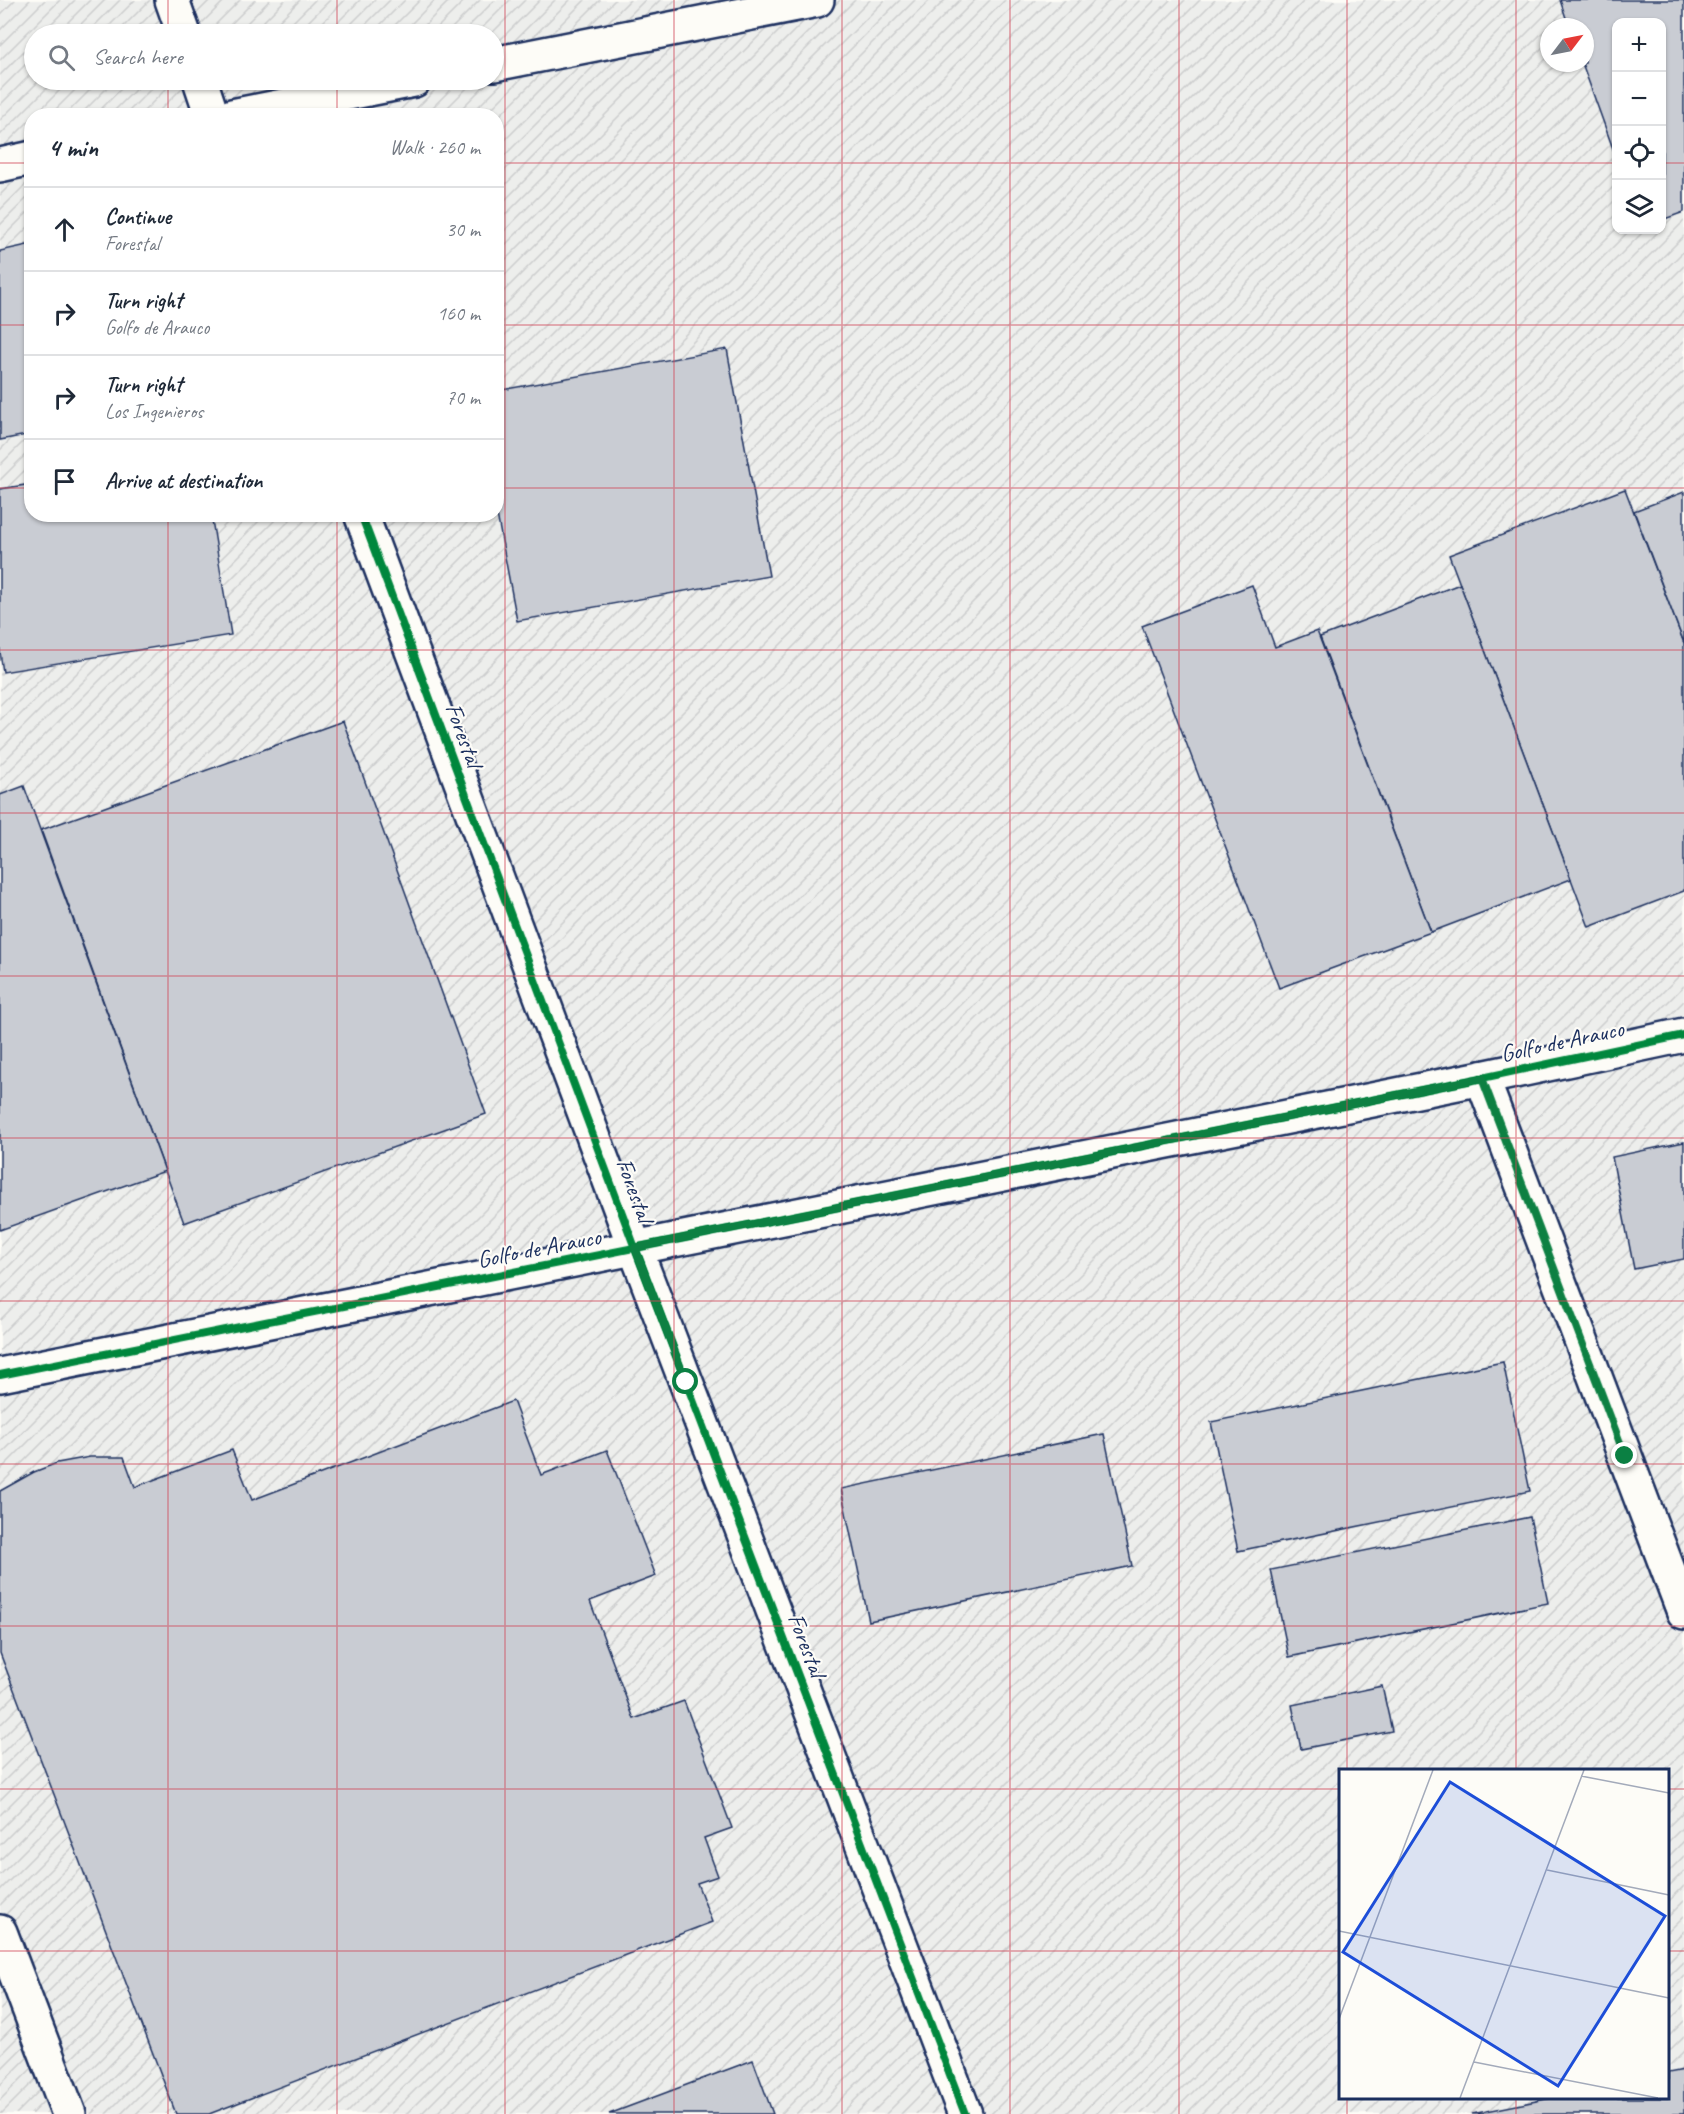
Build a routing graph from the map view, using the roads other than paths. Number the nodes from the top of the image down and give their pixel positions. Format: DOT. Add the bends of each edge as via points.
graph roads {
  1 [pos="172,0"];
  2 [pos="818,0"];
  3 [pos="180,24"];
  4 [pos="504,62"];
  5 [pos="203,90"];
  6 [pos="363,90"];
  7 [pos="209,108"];
  8 [pos="272,108"];
  9 [pos="24,160"];
  10 [pos="0,165"];
  11 [pos="364,522"];
  12 [pos="1684,1035"];
  13 [pos="1482,1078"];
  14 [pos="635,1248"];
  15 [pos="0,1375"];
  16 [pos="1684,1612"];
  17 [pos="0,1932"];
  18 [pos="69,2114"];
  19 [pos="965,2114"];
  1 -- 3 [label="street"];
  2 -- 4 [label="street"];
  5 -- 7 [label="street"];
  6 -- 8 [label="street"];
  9 -- 10 [label="street"];
  11 -- 14 [label="street, Forestal"];
  12 -- 13 [label="street, Golfo de Arauco"];
  13 -- 14 [label="street, Golfo de Arauco"];
  13 -- 16 [label="street"];
  14 -- 15 [label="street, Golfo de Arauco"];
  14 -- 19 [label="street, Forestal"];
  17 -- 18 [label="street"];
}
